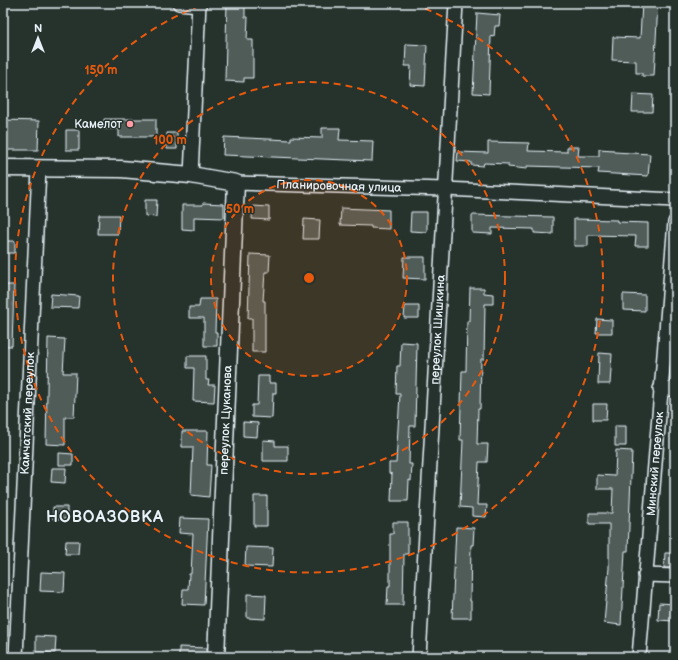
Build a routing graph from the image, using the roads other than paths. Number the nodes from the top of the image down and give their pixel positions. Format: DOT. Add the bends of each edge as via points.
graph roads {
  1 [pos="179,3"];
  2 [pos="456,3"];
  3 [pos="199,4"];
  4 [pos="3,168"];
  5 [pos="38,169"];
  6 [pos="192,175"];
  7 [pos="236,183"];
  8 [pos="445,189"];
  9 [pos="675,200"];
  10 [pos="675,222"];
  11 [pos="660,388"];
  12 [pos="675,389"];
  13 [pos="645,575"];
  14 [pos="675,576"];
  15 [pos="16,657"];
  16 [pos="216,657"];
  17 [pos="419,657"];
  18 [pos="639,657"];
  1 -- 3 [label="street"];
  2 -- 8 [label="street, переулок Шишкина"];
  3 -- 6 [label="street"];
  4 -- 5 [label="main road, Планировочная улица"];
  5 -- 6 [label="main road, Планировочная улица" via="121,169"];
  5 -- 15 [label="street, Камчатский переулок"];
  6 -- 7 [label="main road, Планировочная улица"];
  7 -- 8 [label="street, Планировочная улица"];
  7 -- 16 [label="main road, переулок Цуканова"];
  8 -- 9 [label="street, Планировочная улица"];
  8 -- 17 [label="street, переулок Шишкина"];
  10 -- 11 [label="street, Минский переулок"];
  11 -- 12 [label="street"];
  11 -- 13 [label="street, Минский переулок"];
  13 -- 14 [label="street"];
  13 -- 18 [label="street, Минский переулок"];
}
